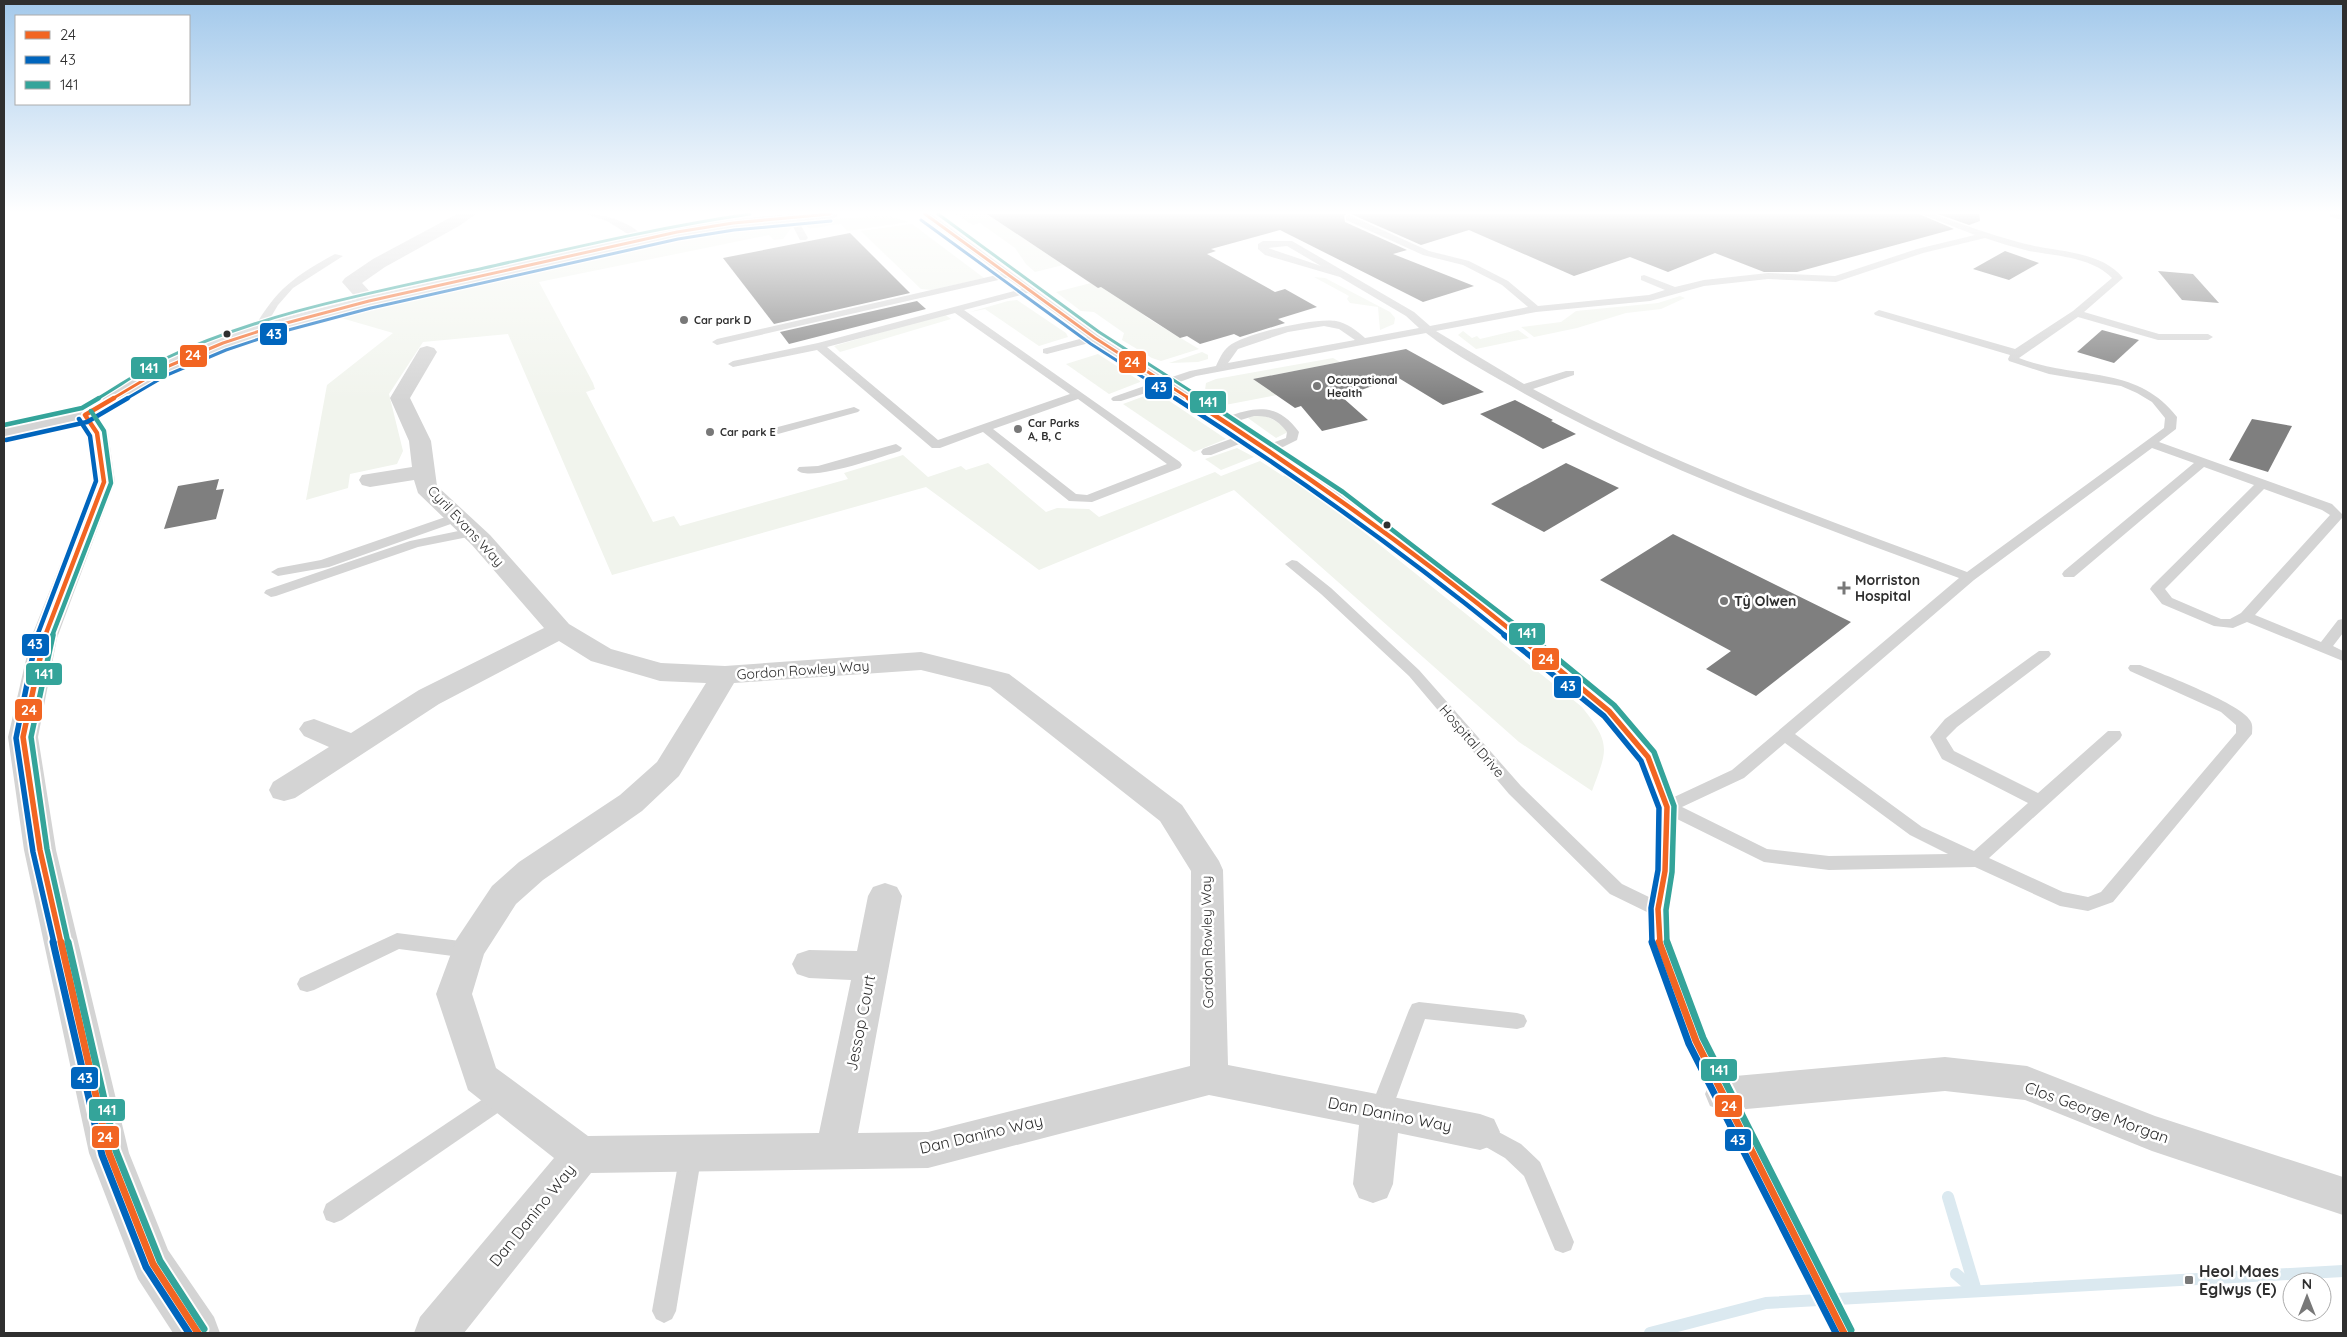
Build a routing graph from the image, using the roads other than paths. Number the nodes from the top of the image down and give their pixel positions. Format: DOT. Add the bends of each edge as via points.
graph roads {
  1 [pos="302,276"];
  2 [pos="359,276"];
  3 [pos="477,276"];
  4 [pos="1003,276"];
  5 [pos="1011,276"];
  6 [pos="1343,276"];
  7 [pos="1492,276"];
  8 [pos="1764,276"];
  9 [pos="1777,276"];
  10 [pos="1844,276"];
  11 [pos="2117,276"];
  12 [pos="1644,278"];
  13 [pos="1029,290"];
  14 [pos="1674,290"];
  15 [pos="369,301"];
  16 [pos="956,309"];
  17 [pos="1536,309"];
  18 [pos="1879,313"];
  19 [pos="2077,313"];
  20 [pos="1426,330"];
  21 [pos="257,332"];
  22 [pos="2208,337"];
  23 [pos="1095,338"];
  24 [pos="717,342"];
  25 [pos="1364,342"];
  26 [pos="818,346"];
  27 [pos="1047,351"];
  28 [pos="426,352"];
  29 [pos="2016,353"];
  30 [pos="733,364"];
  31 [pos="1220,369"];
  32 [pos="1570,373"];
  33 [pos="1167,384"];
  34 [pos="1523,388"];
  35 [pos="1079,395"];
  36 [pos="1117,399"];
  37 [pos="854,410"];
  38 [pos="86,415"];
  39 [pos="1225,421"];
  40 [pos="984,428"];
  41 [pos="778,430"];
  42 [pos="4,433"];
  43 [pos="1249,436"];
  44 [pos="2150,443"];
  45 [pos="896,448"];
  46 [pos="1268,449"];
  47 [pos="1207,452"];
  48 [pos="2202,462"];
  49 [pos="803,470"];
  50 [pos="424,472"];
  51 [pos="370,480"];
  52 [pos="2261,485"];
  53 [pos="2338,512"];
  54 [pos="465,525"];
  55 [pos="1292,564"];
  56 [pos="278,572"];
  57 [pos="2069,574"];
  58 [pos="1968,577"];
  59 [pos="270,593"];
  60 [pos="2246,616"];
  61 [pos="2343,624"];
  62 [pos="560,630"];
  63 [pos="2324,648"];
  64 [pos="2044,654"];
  65 [pos="2343,656"];
  66 [pos="2135,668"];
  67 [pos="725,675"];
  68 [pos="314,729"];
  69 [pos="1784,734"];
  70 [pos="2114,735"];
  71 [pos="353,746"];
  72 [pos="284,790"];
  73 [pos="2041,802"];
  74 [pos="1667,807"];
  75 [pos="1975,860"];
  76 [pos="885,896"];
  77 [pos="1658,909"];
  78 [pos="468,950"];
  79 [pos="809,964"];
  80 [pos="872,966"];
  81 [pos="308,984"];
  82 [pos="1517,1021"];
  83 [pos="1209,1078"];
  84 [pos="1724,1094"];
  85 [pos="505,1096"];
  86 [pos="1380,1112"];
  87 [pos="1480,1132"];
  88 [pos="835,1150"];
  89 [pos="691,1153"];
  90 [pos="581,1155"];
  91 [pos="1373,1184"];
  92 [pos="2343,1196"];
  93 [pos="334,1212"];
  94 [pos="1563,1242"];
  95 [pos="664,1311"];
  96 [pos="198,1333"];
  97 [pos="436,1333"];
  98 [pos="1844,1333"];
  1 -- 21 [label="lane" via="283,291"];
  2 -- 15 [label="street" via="351,282"];
  3 -- 15 [label="street"];
  4 -- 24 [label="lane"];
  5 -- 13 [label="lane"];
  6 -- 20 [label="lane" via="1410,314"];
  7 -- 17 [label="lane"];
  8 -- 14 [label="lane"];
  9 -- 10 [label="lane" via="1836,279"];
  11 -- 19 [label="lane"];
  12 -- 14 [label="lane"];
  13 -- 16 [label="lane"];
  13 -- 23 [label="lane"];
  14 -- 17 [label="lane" via="1650,298"];
  15 -- 21 [label="street"];
  16 -- 26 [label="lane"];
  16 -- 35 [label="lane"];
  17 -- 20 [label="lane"];
  18 -- 29 [label="lane"];
  19 -- 22 [label="lane" via="2158,337"];
  19 -- 29 [label="lane"];
  20 -- 25 [label="lane"];
  20 -- 34 [label="lane"];
  21 -- 38 [label="street" via="164,368"];
  23 -- 27 [label="lane"];
  23 -- 33 [label="lane"];
  25 -- 31 [label="lane"];
  25 -- 31 [label="lane" via="1350,330 1336,324 1315,322 1234,347 1226,354"];
  26 -- 30 [label="lane"];
  26 -- 40 [label="lane" via="936,445"];
  28 -- 50 [label="street, Cyril Evans Way" via="400,398 420,442"];
  29 -- 44 [label="lane" via="2013,359 2040,370 2112,381 2155,400 2171,417 2170,429"];
  31 -- 33 [label="lane"];
  32 -- 34 [label="lane"];
  33 -- 36 [label="lane"];
  33 -- 39 [label="lane"];
  34 -- 58 [label="lane" via="1603,431 1712,480"];
  35 -- 40 [label="lane"];
  35 -- 40 [label="lane" via="1176,465 1088,499 1073,498"];
  37 -- 41 [label="lane"];
  38 -- 42 [label="street"];
  38 -- 96 [label="street" via="98,432 104,482 44,638 23,737 40,850 109,1153 153,1264"];
  39 -- 43 [label="lane"];
  39 -- 46 [label="lane" via="1261,410 1288,423 1294,432 1290,440"];
  43 -- 46 [label="lane"];
  43 -- 47 [label="lane"];
  44 -- 48 [label="lane"];
  44 -- 58 [label="lane"];
  45 -- 49 [label="lane" via="818,470"];
  46 -- 74 [label="lane" via="1479,605 1609,711 1648,757"];
  48 -- 52 [label="lane"];
  48 -- 57 [label="lane"];
  50 -- 51 [label="street"];
  50 -- 54 [label="street, Cyril Evans Way" via="426,488"];
  52 -- 53 [label="lane"];
  52 -- 60 [label="lane" via="2157,589 2167,601 2219,623 2232,624"];
  53 -- 60 [label="lane"];
  54 -- 56 [label="lane" via="324,564"];
  54 -- 59 [label="lane"];
  54 -- 62 [label="street, Cyril Evans Way"];
  55 -- 77 [label="lane, Hospital Drive" via="1326,591 1414,673 1515,790 1616,889"];
  58 -- 69 [label="lane"];
  60 -- 63 [label="lane"];
  61 -- 63 [label="lane"];
  62 -- 67 [label="street, Cyril Evans Way" via="601,655 660,672"];
  62 -- 71 [label="street" via="429,697"];
  63 -- 65 [label="lane"];
  64 -- 73 [label="lane" via="1951,723 1938,737 1948,755"];
  66 -- 75 [label="lane" via="2226,708 2244,723 2244,734 2107,897 2088,904 2060,899"];
  67 -- 78 [label="street, Gordon Rowley Way" via="668,769 632,803 531,872 504,895"];
  67 -- 83 [label="street, Gordon Rowley Way" via="920,661 999,680 1171,813 1207,870"];
  68 -- 71 [label="street"];
  69 -- 74 [label="lane" via="1738,774"];
  69 -- 75 [label="lane" via="1916,832"];
  70 -- 73 [label="lane"];
  71 -- 72 [label="street"];
  73 -- 75 [label="lane"];
  74 -- 75 [label="lane" via="1764,855 1828,863"];
  74 -- 77 [label="lane" via="1665,870"];
  76 -- 80 [label="street, Jessop Court"];
  77 -- 84 [label="lane" via="1659,941 1696,1041"];
  78 -- 81 [label="lane" via="397,941"];
  78 -- 85 [label="street, Gordon Rowley Way" via="454,994 481,1078"];
  79 -- 80 [label="street"];
  80 -- 88 [label="street, Jessop Court"];
  82 -- 86 [label="lane" via="1419,1010"];
  83 -- 86 [label="street, Dan Danino Way"];
  83 -- 88 [label="street, Dan Danino Way" via="928,1150"];
  84 -- 92 [label="street, Clos George Morgan" via="1945,1074 2026,1084 2152,1133"];
  84 -- 98 [label="lane"];
  85 -- 90 [label="street, Gordon Rowley Way"];
  85 -- 93 [label="lane"];
  86 -- 87 [label="street, Dan Danino Way"];
  86 -- 91 [label="street"];
  87 -- 94 [label="lane" via="1513,1150 1532,1169"];
  88 -- 89 [label="street, Dan Danino Way"];
  89 -- 90 [label="street, Dan Danino Way"];
  89 -- 95 [label="lane"];
  90 -- 97 [label="street, Dan Danino Way"];
}
